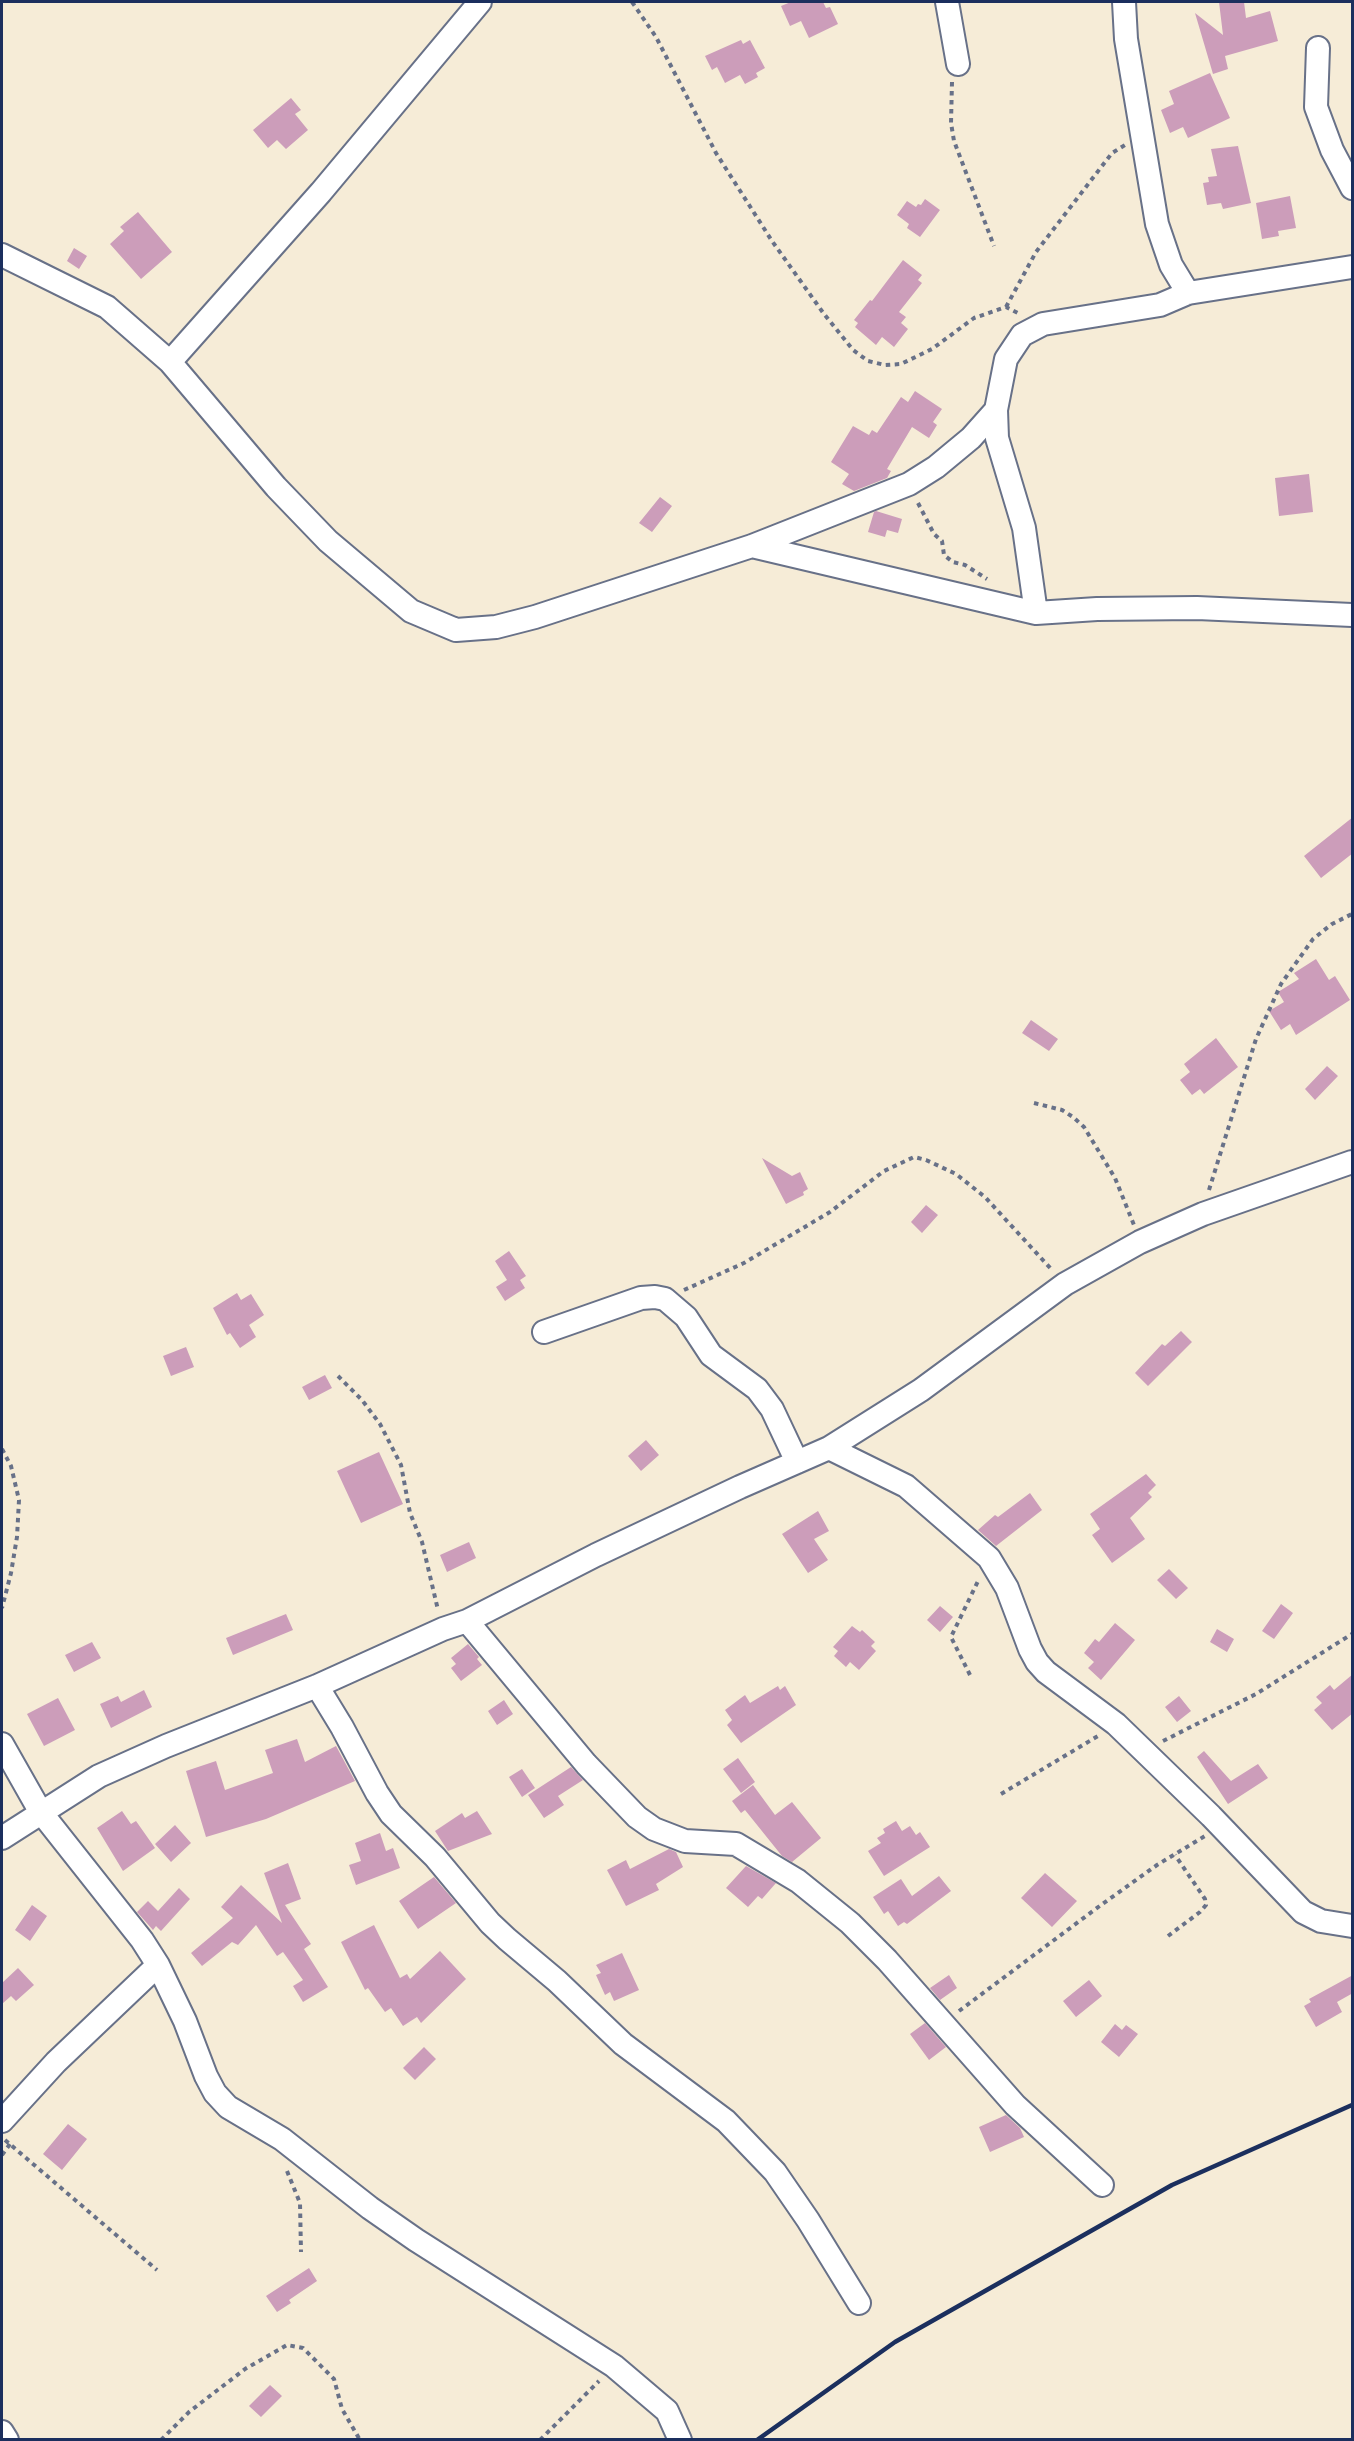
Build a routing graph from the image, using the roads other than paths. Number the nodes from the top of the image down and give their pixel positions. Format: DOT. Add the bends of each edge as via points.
graph roads {
  1 [pos="480,2"];
  2 [pos="947,2"];
  3 [pos="1124,2"];
  4 [pos="1318,48"];
  5 [pos="958,64"];
  6 [pos="1353,188"];
  7 [pos="2,255"];
  8 [pos="1353,267"];
  9 [pos="1188,293"];
  10 [pos="170,362"];
  11 [pos="996,410"];
  12 [pos="752,546"];
  13 [pos="1036,613"];
  14 [pos="1353,615"];
  15 [pos="1353,1162"];
  16 [pos="543,1332"];
  17 [pos="829,1448"];
  18 [pos="797,1462"];
  19 [pos="468,1621"];
  20 [pos="317,1686"];
  21 [pos="2,1744"];
  22 [pos="40,1811"];
  23 [pos="2,1838"];
  24 [pos="1353,1926"];
  25 [pos="158,1965"];
  26 [pos="2,2121"];
  27 [pos="1102,2185"];
  28 [pos="859,2303"];
  29 [pos="2,2432"];
  30 [pos="8,2439"];
  31 [pos="680,2439"];
  1 -- 10 [label="street" via="321,192"];
  2 -- 5 [label="street"];
  3 -- 9 [label="street" via="1126,39 1157,224 1171,265"];
  4 -- 6 [label="street" via="1316,107 1332,150"];
  7 -- 10 [label="street" via="107,307"];
  8 -- 9 [label="street"];
  9 -- 11 [label="street" via="1160,305 1043,324 1022,335 1006,359"];
  10 -- 12 [label="street" via="276,487 328,541 411,611 456,630 496,627 535,616"];
  11 -- 12 [label="street" via="971,438 909,484"];
  11 -- 13 [label="street" via="997,438 1024,528"];
  12 -- 13 [label="street"];
  13 -- 14 [label="street" via="1197,608"];
  15 -- 17 [label="street" via="1203,1214 1140,1242 1065,1284 921,1390"];
  16 -- 18 [label="street" via="641,1298 665,1299 686,1317 711,1355 757,1389 772,1409"];
  17 -- 18 [label="street"];
  17 -- 24 [label="street" via="906,1486 989,1558 1007,1588 1037,1662 1046,1672 1116,1724 1303,1912 1321,1921"];
  18 -- 19 [label="street" via="606,1550"];
  19 -- 20 [label="street"];
  19 -- 27 [label="street" via="579,1756 637,1817 654,1829 686,1841 736,1844 798,1881 888,1960 1015,2105"];
  20 -- 22 [label="street" via="99,1776"];
  20 -- 28 [label="street" via="391,1814 435,1857 507,1939 623,2044 726,2121 775,2172"];
  21 -- 22 [label="street"];
  22 -- 23 [label="street"];
  22 -- 25 [label="street"];
  25 -- 26 [label="street" via="56,2062"];
  25 -- 31 [label="street" via="206,2076 228,2107 282,2139 416,2240 614,2366 667,2411"];
  29 -- 30 [label="street"];
}
